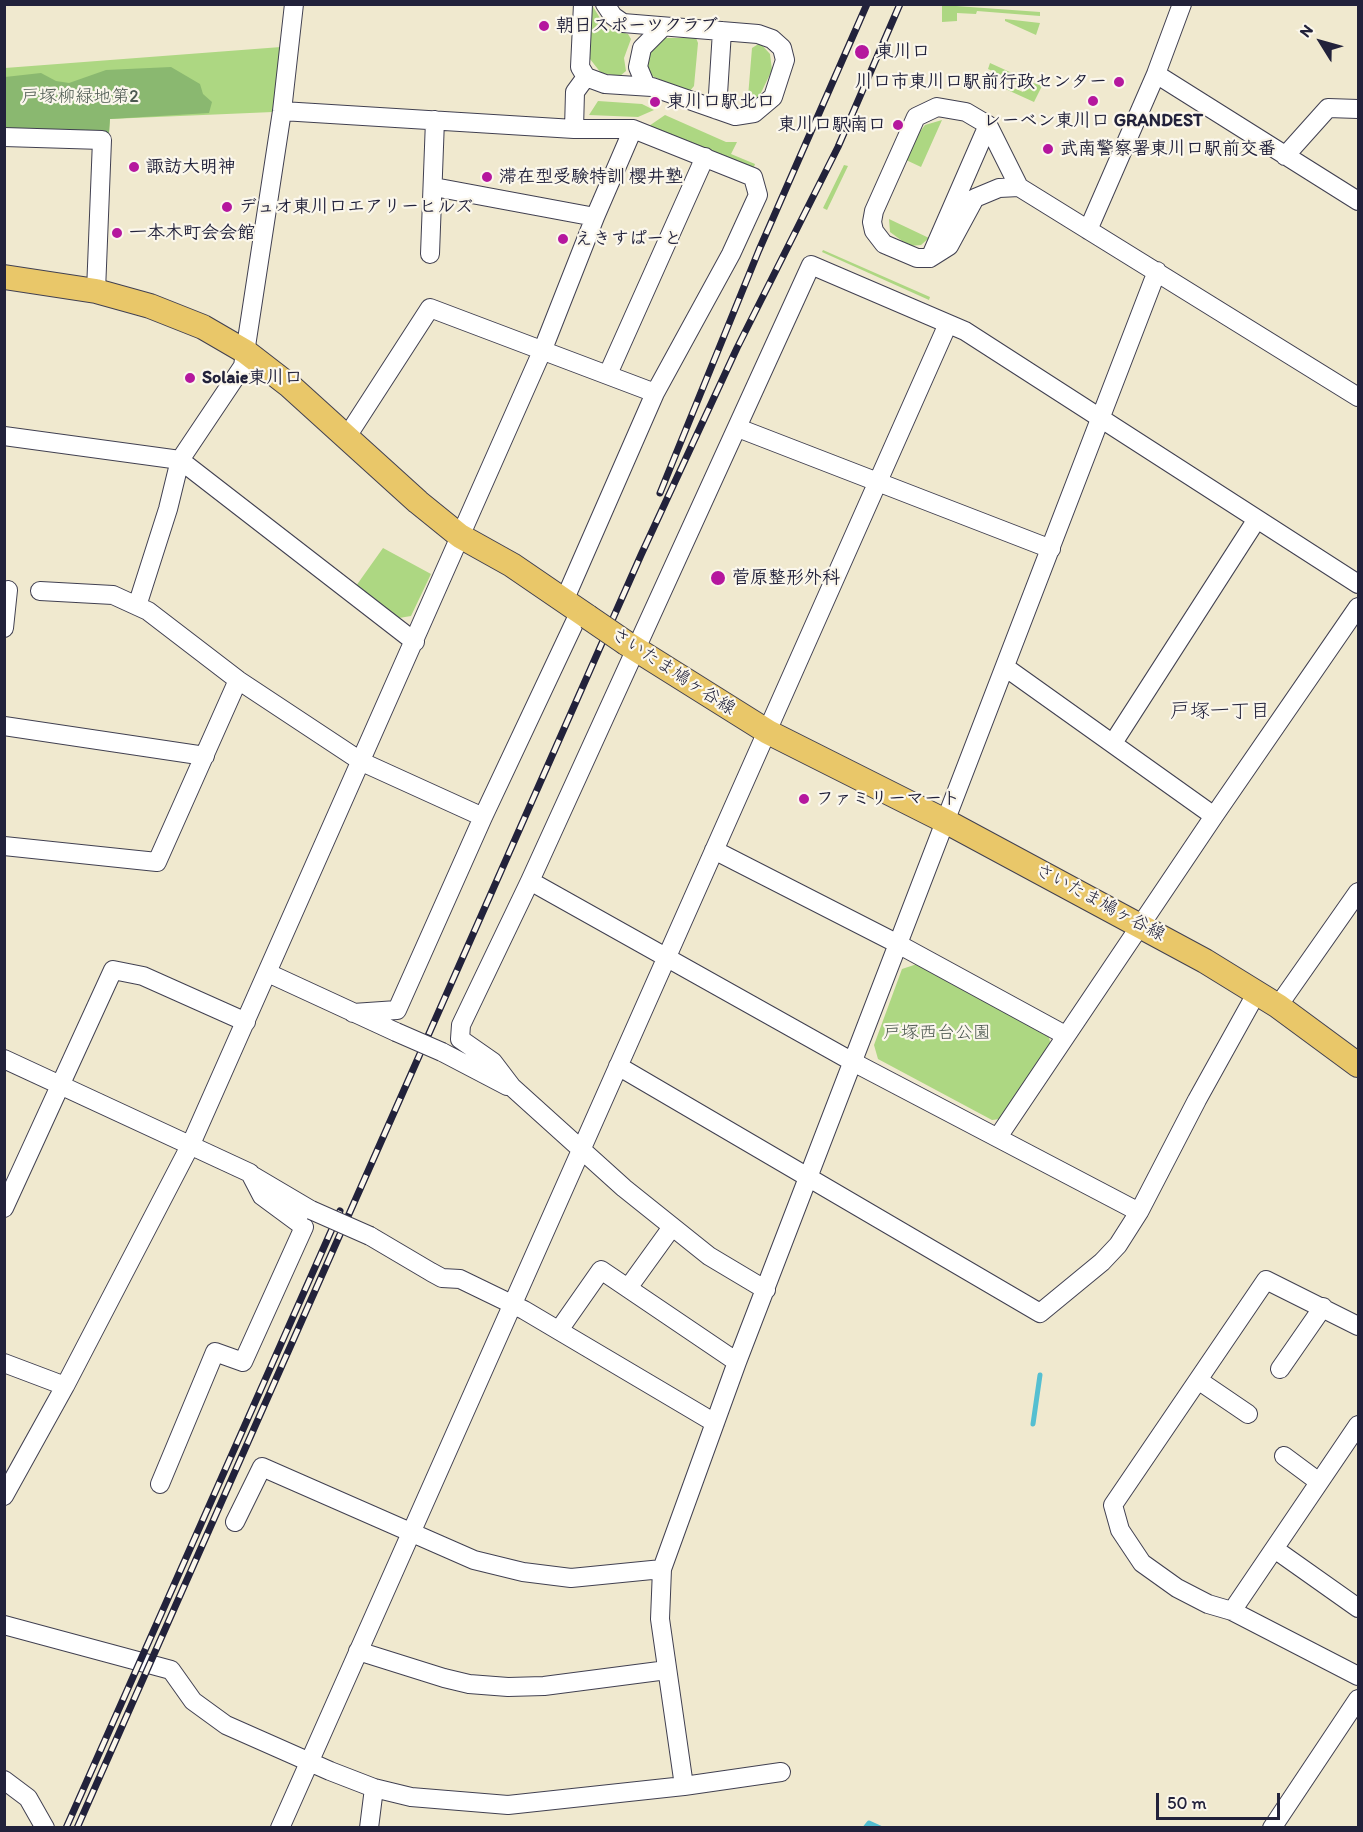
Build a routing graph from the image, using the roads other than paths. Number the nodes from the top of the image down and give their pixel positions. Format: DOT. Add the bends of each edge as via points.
graph roads {
  1 [pos="294,4"];
  2 [pos="583,4"];
  3 [pos="605,4"];
  4 [pos="1182,4"];
  5 [pos="663,27"];
  6 [pos="722,31"];
  7 [pos="1156,74"];
  8 [pos="586,77"];
  9 [pos="646,86"];
  10 [pos="1359,109"];
  11 [pos="717,110"];
  12 [pos="282,111"];
  13 [pos="435,120"];
  14 [pos="988,125"];
  15 [pos="574,129"];
  16 [pos="633,129"];
  17 [pos="4,137"];
  18 [pos="1285,156"];
  19 [pos="705,157"];
  20 [pos="434,187"];
  21 [pos="1019,187"];
  22 [pos="1359,201"];
  23 [pos="595,217"];
  24 [pos="1088,230"];
  25 [pos="430,254"];
  26 [pos="930,258"];
  27 [pos="1157,271"];
  28 [pos="4,277"];
  29 [pos="96,291"];
  30 [pos="947,326"];
  31 [pos="543,350"];
  32 [pos="246,352"];
  33 [pos="608,374"];
  34 [pos="656,393"];
  35 [pos="1359,397"];
  36 [pos="1101,419"];
  37 [pos="738,428"];
  38 [pos="4,436"];
  39 [pos="346,438"];
  40 [pos="180,460"];
  41 [pos="877,481"];
  42 [pos="1257,519"];
  43 [pos="459,536"];
  44 [pos="1051,549"];
  45 [pos="1359,584"];
  46 [pos="8,590"];
  47 [pos="40,591"];
  48 [pos="137,606"];
  49 [pos="1359,607"];
  50 [pos="577,609"];
  51 [pos="4,628"];
  52 [pos="415,642"];
  53 [pos="631,646"];
  54 [pos="1005,667"];
  55 [pos="238,680"];
  56 [pos="4,726"];
  57 [pos="768,732"];
  58 [pos="1113,743"];
  59 [pos="205,756"];
  60 [pos="362,762"];
  61 [pos="1214,816"];
  62 [pos="483,817"];
  63 [pos="947,822"];
  64 [pos="4,846"];
  65 [pos="714,850"];
  66 [pos="530,881"];
  67 [pos="1359,892"];
  68 [pos="1142,925"];
  69 [pos="898,944"];
  70 [pos="664,957"];
  71 [pos="268,973"];
  72 [pos="1257,992"];
  73 [pos="1278,1006"];
  74 [pos="353,1013"];
  75 [pos="246,1022"];
  76 [pos="1065,1035"];
  77 [pos="4,1059"];
  78 [pos="853,1062"];
  79 [pos="1359,1065"];
  80 [pos="618,1066"];
  81 [pos="60,1087"];
  82 [pos="512,1087"];
  83 [pos="998,1137"];
  84 [pos="191,1144"];
  85 [pos="581,1149"];
  86 [pos="250,1173"];
  87 [pos="809,1178"];
  88 [pos="4,1208"];
  89 [pos="1139,1212"];
  90 [pos="672,1227"];
  91 [pos="628,1288"];
  92 [pos="766,1290"];
  93 [pos="512,1304"];
  94 [pos="1323,1307"];
  95 [pos="1359,1326"];
  96 [pos="559,1330"];
  97 [pos="737,1362"];
  98 [pos="4,1363"];
  99 [pos="1280,1369"];
  100 [pos="1198,1380"];
  101 [pos="65,1386"];
  102 [pos="1248,1414"];
  103 [pos="715,1423"];
  104 [pos="1359,1425"];
  105 [pos="1284,1456"];
  106 [pos="1319,1482"];
  107 [pos="160,1484"];
  108 [pos="6,1488"];
  109 [pos="236,1522"];
  110 [pos="410,1534"];
  111 [pos="1276,1550"];
  112 [pos="662,1569"];
  113 [pos="1359,1608"];
  114 [pos="1232,1611"];
  115 [pos="4,1625"];
  116 [pos="358,1651"];
  117 [pos="667,1670"];
  118 [pos="1359,1676"];
  119 [pos="1359,1699"];
  120 [pos="309,1762"];
  121 [pos="781,1772"];
  122 [pos="4,1780"];
  123 [pos="684,1786"];
  124 [pos="374,1788"];
  125 [pos="45,1827"];
  126 [pos="280,1827"];
  127 [pos="369,1827"];
  128 [pos="1272,1827"];
  1 -- 12 [label="street"];
  2 -- 8 [label="street" via="580,68"];
  3 -- 5 [label="street" via="623,23"];
  4 -- 7 [label="street"];
  5 -- 6 [label="street"];
  5 -- 9 [label="street" via="642,48 638,67"];
  6 -- 11 [label="street"];
  6 -- 11 [label="street" via="768,37 780,45 785,60 773,97 761,109 744,116"];
  7 -- 18 [label="street"];
  7 -- 24 [label="street"];
  8 -- 9 [label="street" via="605,84"];
  8 -- 15 [label="street" via="575,92"];
  9 -- 11 [label="street"];
  10 -- 18 [label="street" via="1328,108"];
  12 -- 13 [label="street"];
  12 -- 32 [label="street"];
  13 -- 15 [label="street"];
  13 -- 20 [label="street"];
  14 -- 21 [label="street"];
  14 -- 26 [label="street"];
  14 -- 26 [label="street" via="966,112 937,106 916,117 909,128 873,211 872,222 884,244 917,258"];
  15 -- 16 [label="street"];
  16 -- 19 [label="street"];
  16 -- 23 [label="street"];
  17 -- 29 [label="street" via="102,140"];
  18 -- 22 [label="street"];
  19 -- 33 [label="street"];
  19 -- 34 [label="street" via="753,177 758,195 731,254"];
  20 -- 23 [label="street"];
  20 -- 25 [label="street"];
  21 -- 24 [label="street"];
  21 -- 26 [label="street" via="999,188 975,198 949,246"];
  23 -- 31 [label="street"];
  24 -- 27 [label="street"];
  27 -- 35 [label="street"];
  27 -- 36 [label="street"];
  28 -- 29 [label="main road, さいたま鳩ヶ谷線"];
  29 -- 32 [label="main road, さいたま鳩ヶ谷線" via="150,306 203,327"];
  30 -- 36 [label="street" via="965,331"];
  30 -- 37 [label="street" via="811,265"];
  30 -- 41 [label="street"];
  31 -- 33 [label="street"];
  31 -- 39 [label="street" via="430,308"];
  31 -- 43 [label="street"];
  32 -- 39 [label="main road, さいたま鳩ヶ谷線"];
  32 -- 40 [label="street" via="243,366"];
  33 -- 34 [label="street"];
  34 -- 50 [label="street"];
  36 -- 42 [label="street"];
  36 -- 44 [label="street"];
  37 -- 41 [label="street"];
  37 -- 53 [label="street"];
  38 -- 40 [label="street"];
  39 -- 43 [label="main road, さいたま鳩ヶ谷線"];
  40 -- 48 [label="street"];
  40 -- 52 [label="street"];
  41 -- 44 [label="street"];
  41 -- 57 [label="street"];
  42 -- 45 [label="street"];
  42 -- 58 [label="street"];
  43 -- 50 [label="main road, さいたま鳩ヶ谷線" via="512,565"];
  43 -- 52 [label="street"];
  44 -- 54 [label="street"];
  46 -- 51 [label="street"];
  47 -- 48 [label="street" via="113,595"];
  48 -- 55 [label="street"];
  49 -- 61 [label="street"];
  50 -- 53 [label="main road, さいたま鳩ヶ谷線, bridge"];
  50 -- 62 [label="street"];
  52 -- 60 [label="street"];
  53 -- 57 [label="main road, さいたま鳩ヶ谷線"];
  53 -- 66 [label="street"];
  54 -- 58 [label="street"];
  54 -- 63 [label="street"];
  55 -- 59 [label="street"];
  55 -- 60 [label="street"];
  56 -- 59 [label="street"];
  57 -- 63 [label="main road, さいたま鳩ヶ谷線"];
  57 -- 65 [label="street"];
  58 -- 61 [label="street"];
  59 -- 64 [label="street" via="157,862"];
  60 -- 62 [label="street"];
  60 -- 71 [label="street"];
  61 -- 68 [label="street"];
  62 -- 74 [label="street" via="397,1010"];
  63 -- 68 [label="main road, さいたま鳩ヶ谷線"];
  63 -- 69 [label="street"];
  65 -- 69 [label="street"];
  65 -- 70 [label="street"];
  66 -- 70 [label="street"];
  66 -- 82 [label="street" via="461,1025 460,1039 493,1062"];
  67 -- 73 [label="street"];
  68 -- 72 [label="main road, さいたま鳩ヶ谷線"];
  68 -- 76 [label="street"];
  69 -- 76 [label="street"];
  69 -- 78 [label="street"];
  70 -- 78 [label="street"];
  70 -- 80 [label="street"];
  71 -- 74 [label="street"];
  71 -- 75 [label="street"];
  72 -- 73 [label="main road, さいたま鳩ヶ谷線"];
  72 -- 89 [label="street"];
  73 -- 79 [label="main road, さいたま鳩ヶ谷線"];
  74 -- 82 [label="street, bridge"];
  75 -- 81 [label="street" via="143,976 113,970"];
  75 -- 84 [label="street"];
  76 -- 83 [label="street"];
  77 -- 81 [label="street"];
  78 -- 83 [label="street"];
  78 -- 87 [label="street"];
  80 -- 85 [label="street"];
  80 -- 87 [label="street"];
  81 -- 84 [label="street"];
  81 -- 88 [label="street"];
  82 -- 85 [label="street"];
  83 -- 89 [label="street"];
  84 -- 86 [label="street"];
  84 -- 101 [label="street"];
  85 -- 90 [label="street"];
  85 -- 93 [label="street"];
  86 -- 93 [label="street, bridge" via="310,1210 370,1236 430,1272 442,1278 460,1279"];
  86 -- 107 [label="street" via="262,1197 304,1227 243,1362 214,1352"];
  87 -- 89 [label="street" via="1040,1313 1102,1262"];
  87 -- 92 [label="street"];
  90 -- 91 [label="street"];
  90 -- 92 [label="street" via="709,1256"];
  91 -- 96 [label="street" via="601,1270"];
  91 -- 97 [label="street"];
  92 -- 97 [label="street"];
  93 -- 96 [label="street"];
  93 -- 110 [label="street"];
  94 -- 95 [label="street"];
  94 -- 99 [label="street"];
  94 -- 100 [label="street" via="1266,1280"];
  96 -- 103 [label="street"];
  97 -- 103 [label="street"];
  98 -- 101 [label="street"];
  100 -- 102 [label="street"];
  100 -- 114 [label="street" via="1113,1505 1120,1530 1142,1563 1177,1588"];
  101 -- 108 [label="street"];
  103 -- 112 [label="street"];
  104 -- 106 [label="street"];
  105 -- 106 [label="street"];
  106 -- 111 [label="street"];
  109 -- 110 [label="street" via="262,1467"];
  110 -- 112 [label="street" via="474,1560 523,1572 571,1578"];
  110 -- 116 [label="street"];
  111 -- 113 [label="street"];
  111 -- 114 [label="street"];
  112 -- 117 [label="street" via="660,1619"];
  114 -- 118 [label="street"];
  115 -- 120 [label="street" via="171,1670 193,1701 207,1713"];
  116 -- 117 [label="street" via="444,1678 508,1687"];
  116 -- 120 [label="street"];
  117 -- 123 [label="street"];
  119 -- 128 [label="street"];
  120 -- 124 [label="street"];
  120 -- 126 [label="street"];
  121 -- 123 [label="street"];
  122 -- 125 [label="street" via="28,1798"];
  123 -- 124 [label="street" via="508,1805 446,1802"];
  124 -- 127 [label="street"];
}
